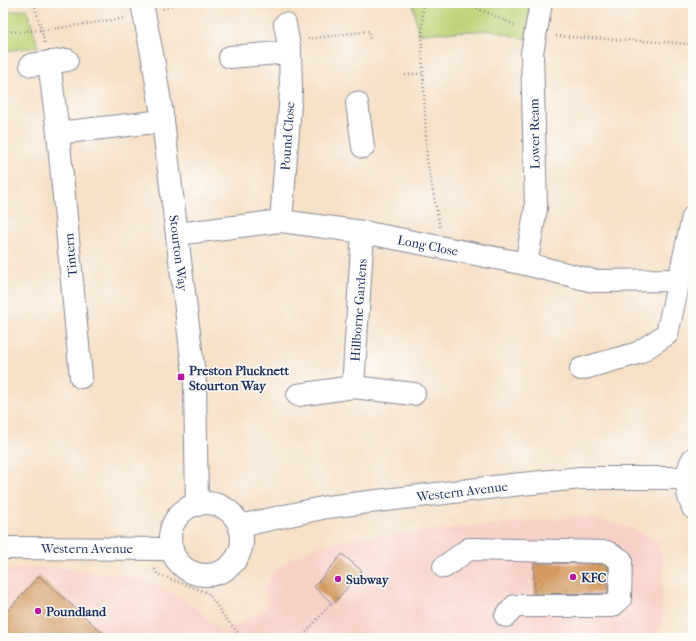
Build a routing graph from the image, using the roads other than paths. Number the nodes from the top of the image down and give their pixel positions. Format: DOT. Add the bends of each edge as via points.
graph roads {
  1 [pos="541,3"];
  2 [pos="143,9"];
  3 [pos="230,57"];
  4 [pos="49,62"];
  5 [pos="357,103"];
  6 [pos="163,121"];
  7 [pos="58,133"];
  8 [pos="362,147"];
  9 [pos="693,217"];
  10 [pos="281,221"];
  11 [pos="363,232"];
  12 [pos="177,234"];
  13 [pos="526,264"];
  14 [pos="679,280"];
  15 [pos="582,369"];
  16 [pos="81,377"];
  17 [pos="353,387"];
  18 [pos="414,394"];
  19 [pos="298,395"];
  20 [pos="690,468"];
  21 [pos="198,505"];
  22 [pos="693,508"];
  23 [pos="239,526"];
  24 [pos="3,548"];
  25 [pos="172,549"];
  26 [pos="444,567"];
  27 [pos="506,616"];
  1 -- 13 [label="street, Lower Ream" via="532,53 536,208"];
  2 -- 6 [label="street, Stourton Way"];
  3 -- 10 [label="street, Pound Close" via="288,39 291,91"];
  4 -- 7 [label="street, Tintern"];
  5 -- 8 [label="street"];
  6 -- 7 [label="street"];
  6 -- 12 [label="street, Stourton Way"];
  7 -- 16 [label="street, Tintern"];
  9 -- 14 [label="street"];
  10 -- 11 [label="street, Long Close"];
  10 -- 12 [label="street, Long Close"];
  11 -- 13 [label="street, Long Close"];
  11 -- 17 [label="street, Hillborne Gardens"];
  12 -- 21 [label="street, Stourton Way" via="195,383"];
  13 -- 14 [label="street, Long Close" via="594,281"];
  14 -- 15 [label="street" via="667,334 638,353"];
  17 -- 18 [label="street"];
  17 -- 19 [label="street"];
  20 -- 22 [label="street" via="688,496"];
  20 -- 23 [label="street, Western Avenue" via="512,484 327,507"];
  21 -- 23 [label="street" via="212,505 226,510"];
  21 -- 25 [label="street" via="183,513 172,527"];
  23 -- 25 [label="street" via="242,536 238,557 231,565 212,575 192,572 179,563"];
  24 -- 25 [label="street, Western Avenue"];
  26 -- 27 [label="street" via="469,549 607,552 622,560 620,599 612,606 515,606"];
}
